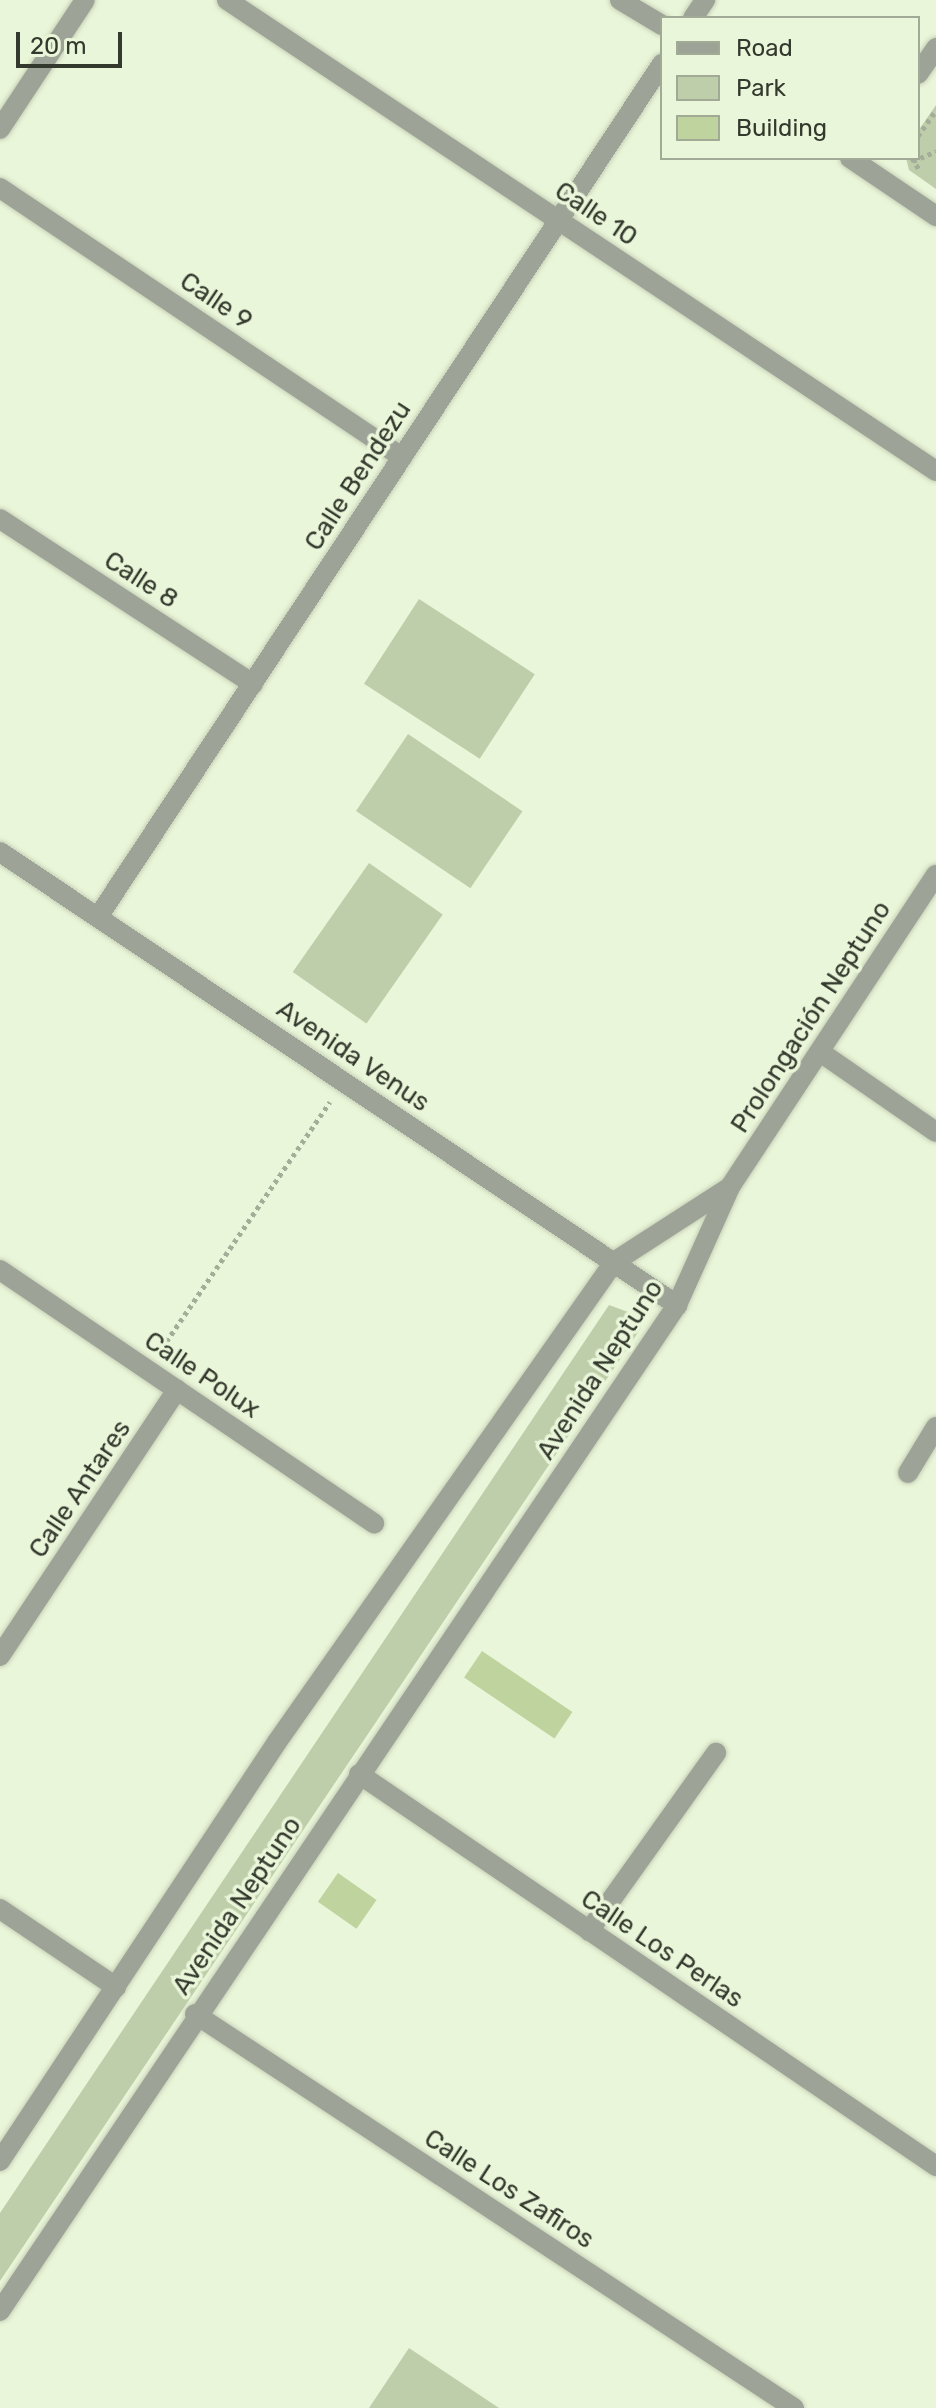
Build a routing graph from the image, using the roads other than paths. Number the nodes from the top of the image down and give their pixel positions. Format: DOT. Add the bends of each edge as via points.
graph roads {
  1 [pos="85,0"];
  2 [pos="227,0"];
  3 [pos="620,0"];
  4 [pos="660,24"];
  5 [pos="936,48"];
  6 [pos="660,67"];
  7 [pos="920,71"];
  8 [pos="0,129"];
  9 [pos="856,160"];
  10 [pos="0,188"];
  11 [pos="936,216"];
  12 [pos="559,220"];
  13 [pos="402,457"];
  14 [pos="936,471"];
  15 [pos="0,519"];
  16 [pos="253,684"];
  17 [pos="0,852"];
  18 [pos="936,875"];
  19 [pos="98,917"];
  20 [pos="820,1052"];
  21 [pos="936,1132"];
  22 [pos="730,1187"];
  23 [pos="614,1262"];
  24 [pos="0,1270"];
  25 [pos="677,1305"];
  26 [pos="177,1390"];
  27 [pos="936,1427"];
  28 [pos="908,1473"];
  29 [pos="374,1523"];
  30 [pos="0,1656"];
  31 [pos="716,1753"];
  32 [pos="359,1774"];
  33 [pos="0,1909"];
  34 [pos="589,1931"];
  35 [pos="116,1987"];
  36 [pos="195,2014"];
  37 [pos="0,2161"];
  38 [pos="936,2166"];
  39 [pos="0,2311"];
  40 [pos="794,2408"];
  1 -- 8 [label="street"];
  2 -- 12 [label="street, Calle 10"];
  3 -- 4 [label="street"];
  5 -- 7 [label="street"];
  6 -- 12 [label="street, Calle Bendezu"];
  9 -- 11 [label="street"];
  10 -- 13 [label="street, Calle 9"];
  12 -- 13 [label="street, Calle Bendezu"];
  12 -- 14 [label="street, Calle 10"];
  13 -- 16 [label="street, Calle Bendezu"];
  15 -- 16 [label="street, Calle 8"];
  16 -- 19 [label="street, Calle Bendezu"];
  17 -- 19 [label="street, Avenida Venus"];
  18 -- 20 [label="street, Prolongación Neptuno"];
  19 -- 23 [label="street, Avenida Venus"];
  20 -- 21 [label="street"];
  20 -- 22 [label="street, Prolongación Neptuno"];
  22 -- 23 [label="street, Avenida Neptuno"];
  22 -- 25 [label="street, Avenida Neptuno"];
  23 -- 25 [label="street, Avenida Venus"];
  23 -- 35 [label="street, Avenida Neptuno"];
  24 -- 26 [label="street, Calle Polux"];
  25 -- 32 [label="street, Avenida Neptuno"];
  26 -- 29 [label="street, Calle Polux"];
  26 -- 30 [label="street, Calle Antares"];
  27 -- 28 [label="street"];
  31 -- 34 [label="street"];
  32 -- 34 [label="street, Calle Los Perlas"];
  32 -- 36 [label="street, Avenida Neptuno"];
  33 -- 35 [label="street"];
  34 -- 38 [label="street, Calle Los Perlas"];
  35 -- 37 [label="street, Avenida Neptuno"];
  36 -- 39 [label="street, Avenida Neptuno"];
  36 -- 40 [label="street, Calle Los Zafiros"];
}
